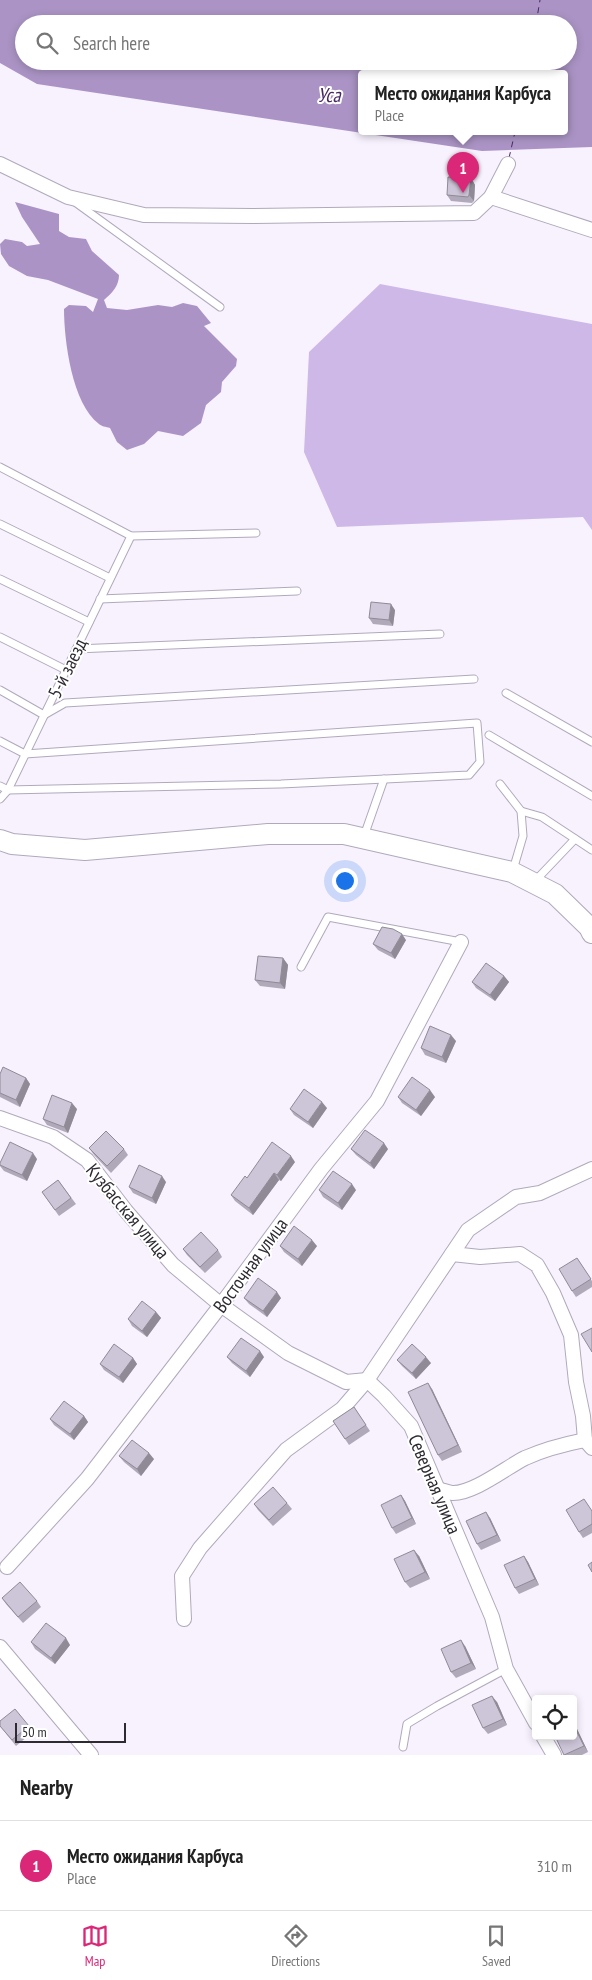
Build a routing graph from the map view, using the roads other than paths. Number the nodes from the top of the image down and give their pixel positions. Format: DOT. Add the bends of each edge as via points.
graph roads {
  1 [pos="0,164"];
  2 [pos="508,164"];
  3 [pos="68,197"];
  4 [pos="491,197"];
  5 [pos="592,230"];
  6 [pos="220,307"];
  7 [pos="0,467"];
  8 [pos="0,524"];
  9 [pos="256,532"];
  10 [pos="130,536"];
  11 [pos="110,578"];
  12 [pos="0,579"];
  13 [pos="297,591"];
  14 [pos="100,599"];
  15 [pos="89,622"];
  16 [pos="440,634"];
  17 [pos="0,637"];
  18 [pos="76,649"];
  19 [pos="66,670"];
  20 [pos="474,679"];
  21 [pos="0,690"];
  22 [pos="506,693"];
  23 [pos="44,714"];
  24 [pos="489,735"];
  25 [pos="0,741"];
  26 [pos="592,742"];
  27 [pos="25,754"];
  28 [pos="384,779"];
  29 [pos="500,784"];
  30 [pos="0,786"];
  31 [pos="8,790"];
  32 [pos="592,796"];
  33 [pos="0,799"];
  34 [pos="521,812"];
  35 [pos="364,838"];
  36 [pos="575,839"];
  37 [pos="6,842"];
  38 [pos="592,850"];
  39 [pos="512,872"];
  40 [pos="533,883"];
  41 [pos="590,930"];
  42 [pos="461,942"];
  43 [pos="301,967"];
  44 [pos="0,1118"];
  45 [pos="592,1169"];
  46 [pos="452,1254"];
  47 [pos="221,1305"];
  48 [pos="367,1380"];
  49 [pos="589,1444"];
  50 [pos="437,1489"];
  51 [pos="7,1566"];
  52 [pos="184,1619"];
  53 [pos="0,1647"];
  54 [pos="506,1669"];
  55 [pos="532,1716"];
  56 [pos="545,1740"];
  57 [pos="403,1747"];
  58 [pos="91,1755"];
  59 [pos="554,1755"];
  1 -- 3 [label="street"];
  2 -- 4 [label="street"];
  3 -- 4 [label="street" via="144,215 253,216 474,213"];
  3 -- 6 [label="lane"];
  4 -- 5 [label="street"];
  7 -- 10 [label="lane"];
  8 -- 11 [label="lane"];
  9 -- 10 [label="lane"];
  10 -- 11 [label="lane, 5-й заезд"];
  11 -- 14 [label="lane, 5-й заезд"];
  12 -- 15 [label="lane"];
  13 -- 14 [label="lane"];
  14 -- 15 [label="lane, 5-й заезд"];
  15 -- 18 [label="lane, 5-й заезд"];
  16 -- 18 [label="lane"];
  17 -- 19 [label="lane"];
  18 -- 19 [label="lane, 5-й заезд"];
  19 -- 23 [label="lane, 5-й заезд"];
  20 -- 23 [label="lane" via="65,703"];
  21 -- 23 [label="lane"];
  22 -- 26 [label="lane"];
  23 -- 27 [label="lane, 5-й заезд"];
  24 -- 32 [label="lane"];
  25 -- 27 [label="lane"];
  27 -- 28 [label="lane" via="477,723 480,762 469,775"];
  27 -- 31 [label="lane, 5-й заезд"];
  28 -- 31 [label="lane"];
  28 -- 35 [label="lane"];
  29 -- 34 [label="lane"];
  30 -- 31 [label="lane"];
  31 -- 33 [label="lane, 5-й заезд"];
  34 -- 36 [label="lane" via="542,817"];
  34 -- 39 [label="lane" via="524,836"];
  35 -- 37 [label="street" via="344,834 268,834 85,850"];
  35 -- 39 [label="street"];
  36 -- 38 [label="lane"];
  36 -- 40 [label="lane"];
  39 -- 40 [label="street"];
  40 -- 41 [label="street" via="555,894"];
  42 -- 43 [label="lane" via="328,917"];
  42 -- 47 [label="street, Восточная улица" via="377,1101 321,1169"];
  44 -- 47 [label="street, Кузбасская улица" via="53,1137 87,1160 173,1265"];
  45 -- 46 [label="street" via="540,1193 516,1197 468,1230"];
  46 -- 48 [label="street"];
  46 -- 49 [label="street" via="480,1257 520,1254 537,1264 571,1335 576,1382"];
  47 -- 48 [label="street, Кузбасская улица" via="288,1353 346,1382"];
  47 -- 51 [label="street, Восточная улица" via="86,1479"];
  48 -- 50 [label="street, Северная улица" via="411,1426"];
  48 -- 52 [label="street" via="342,1409 286,1450 200,1548 182,1576"];
  49 -- 50 [label="street" via="554,1447 453,1493"];
  50 -- 54 [label="street, Северная улица" via="492,1617"];
  53 -- 58 [label="street"];
  54 -- 55 [label="street, Северная улица"];
  54 -- 57 [label="lane" via="407,1724"];
  56 -- 59 [label="street"];
}
